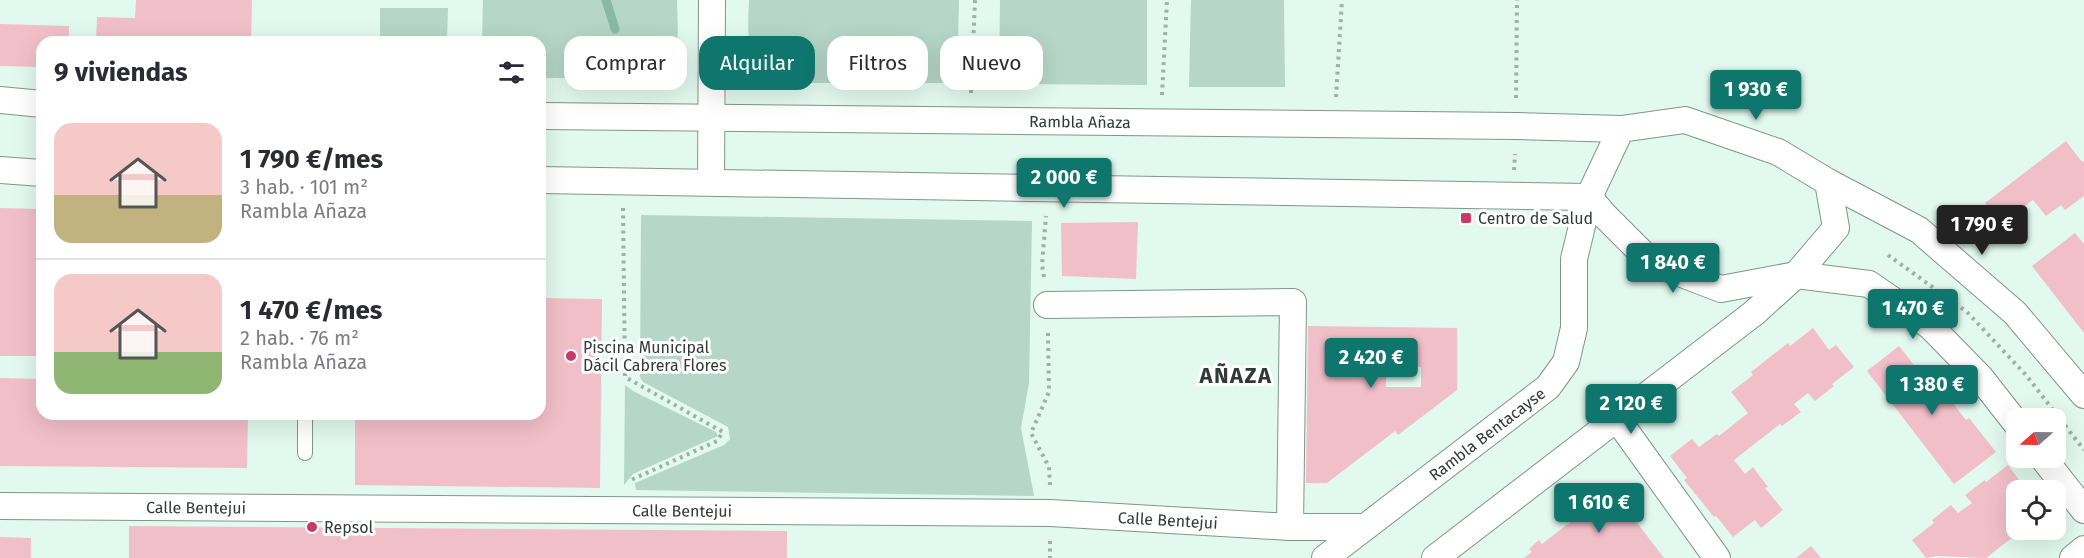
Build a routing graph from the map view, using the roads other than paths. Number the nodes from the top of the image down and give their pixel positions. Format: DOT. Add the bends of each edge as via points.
graph roads {
  1 [pos="712,0"];
  2 [pos="0,100"];
  3 [pos="36,105"];
  4 [pos="36,107"];
  5 [pos="0,110"];
  6 [pos="546,116"];
  7 [pos="710,119"];
  8 [pos="1621,129"];
  9 [pos="546,180"];
  10 [pos="711,182"];
  11 [pos="1828,182"];
  12 [pos="1589,197"];
  13 [pos="1796,275"];
  14 [pos="1047,304"];
  15 [pos="2084,395"];
  16 [pos="2006,410"];
  17 [pos="1617,419"];
  18 [pos="305,420"];
  19 [pos="305,453"];
  20 [pos="2051,468"];
  21 [pos="0,506"];
  22 [pos="2084,510"];
  23 [pos="1290,527"];
  24 [pos="1365,527"];
  25 [pos="2084,549"];
  26 [pos="1325,558"];
  27 [pos="1435,558"];
  28 [pos="1717,558"];
  29 [pos="2073,558"];
  1 -- 7 [label="street"];
  2 -- 3 [label="street"];
  4 -- 5 [label="street"];
  6 -- 7 [label="street, Rambla Añaza"];
  7 -- 8 [label="street, Rambla Añaza"];
  7 -- 10 [label="street"];
  8 -- 11 [label="street" via="1685,120 1778,152"];
  8 -- 12 [label="street"];
  9 -- 10 [label="street"];
  10 -- 12 [label="street"];
  11 -- 13 [label="street" via="1836,228"];
  11 -- 15 [label="street" via="1919,230 2015,313"];
  12 -- 13 [label="street" via="1651,262 1721,289"];
  12 -- 24 [label="street, Rambla Bentacayse" via="1574,260 1574,327 1566,362 1548,387"];
  13 -- 16 [label="street" via="1869,284 1930,326"];
  13 -- 17 [label="street" via="1754,314"];
  14 -- 23 [label="street" via="1293,302"];
  17 -- 27 [label="street"];
  17 -- 28 [label="street"];
  18 -- 19 [label="lane"];
  20 -- 22 [label="street"];
  21 -- 23 [label="street, Calle Bentejui" via="1050,513"];
  23 -- 24 [label="street, Calle Bentejui"];
  24 -- 26 [label="street, Rambla Bentacayse"];
  25 -- 29 [label="street"];
}
